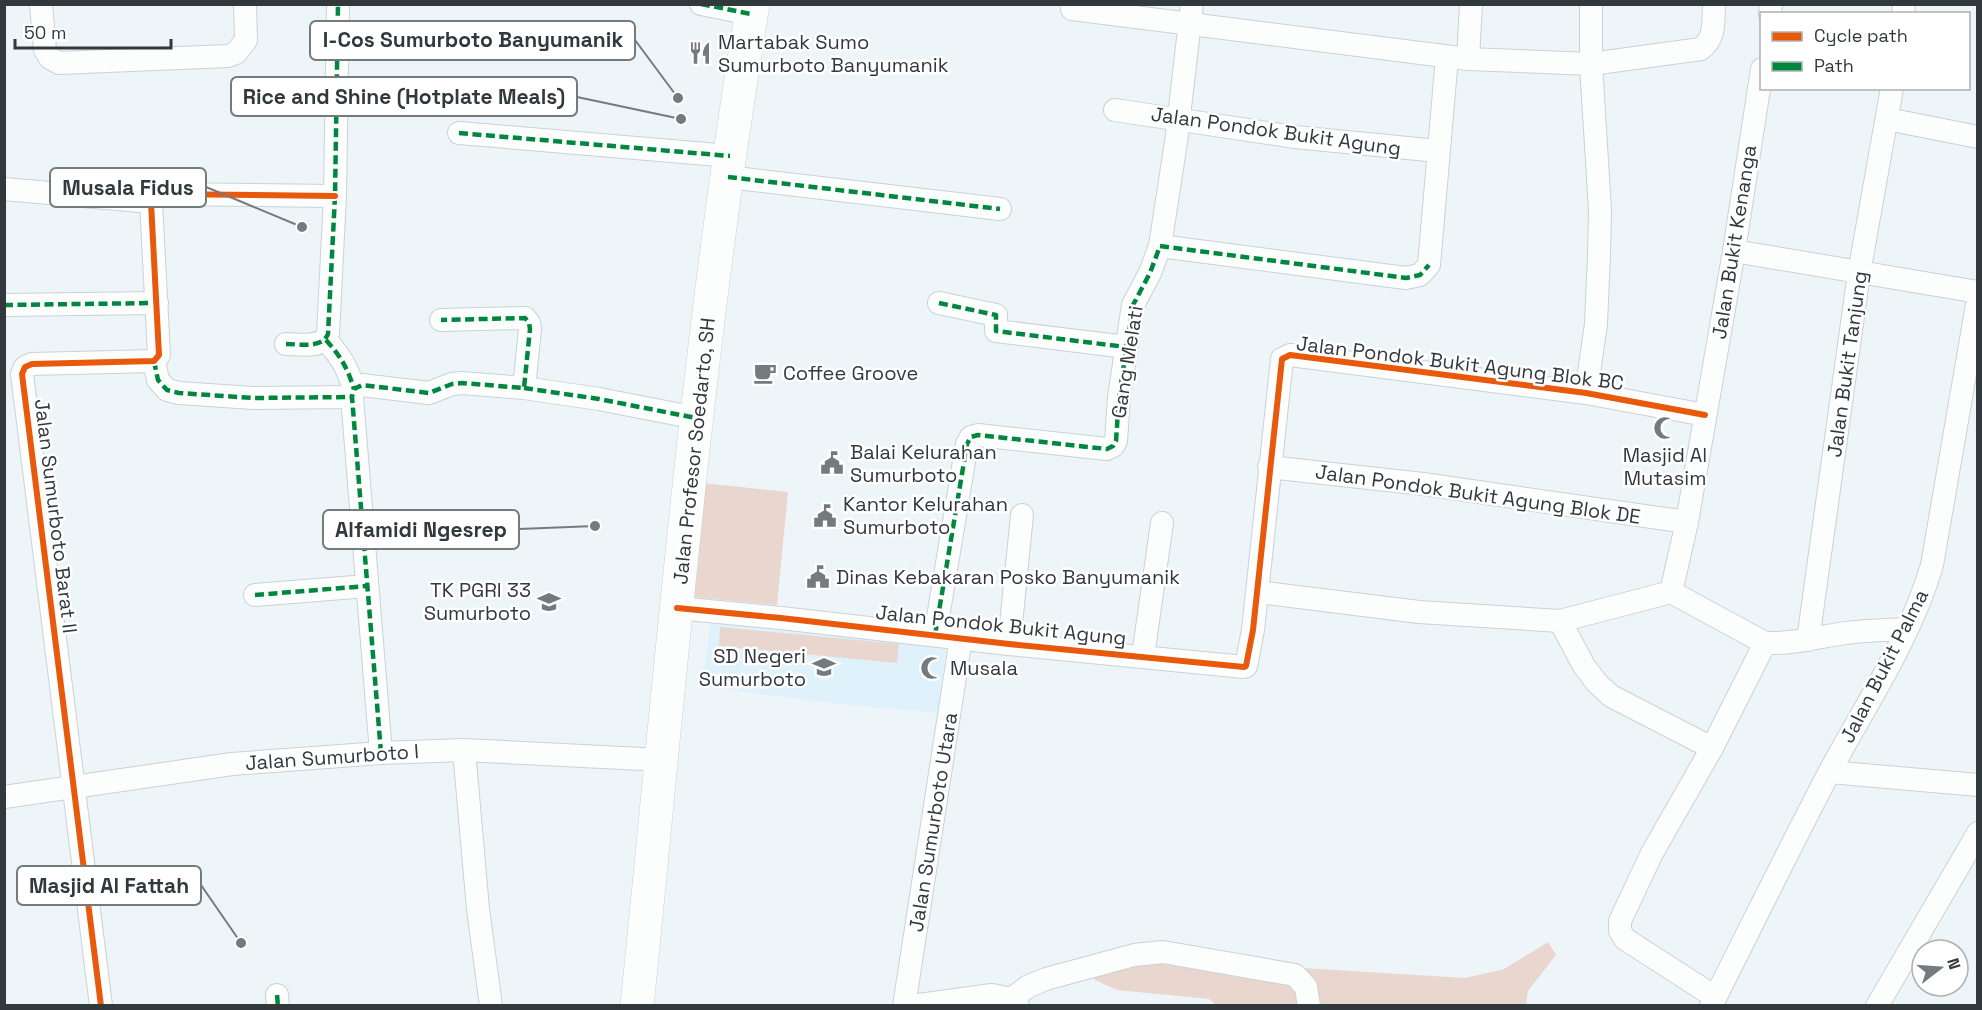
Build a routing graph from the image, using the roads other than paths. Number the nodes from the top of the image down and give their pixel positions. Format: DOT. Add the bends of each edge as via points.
graph roads {
  1 [pos="41,4"];
  2 [pos="245,4"];
  3 [pos="338,4"];
  4 [pos="701,4"];
  5 [pos="1471,4"];
  6 [pos="1591,4"];
  7 [pos="1714,4"];
  8 [pos="752,9"];
  9 [pos="1072,9"];
  10 [pos="1191,14"];
  11 [pos="1457,58"];
  12 [pos="1591,64"];
  13 [pos="1760,76"];
  14 [pos="1892,90"];
  15 [pos="1115,110"];
  16 [pos="1178,118"];
  17 [pos="1887,119"];
  18 [pos="459,133"];
  19 [pos="1977,137"];
  20 [pos="1438,151"];
  21 [pos="729,167"];
  22 [pos="4,189"];
  23 [pos="335,196"];
  24 [pos="152,202"];
  25 [pos="1000,209"];
  26 [pos="1160,246"];
  27 [pos="1734,251"];
  28 [pos="1859,273"];
  29 [pos="1977,292"];
  30 [pos="1977,299"];
  31 [pos="157,303"];
  32 [pos="939,303"];
  33 [pos="4,305"];
  34 [pos="441,320"];
  35 [pos="326,340"];
  36 [pos="286,344"];
  37 [pos="1126,347"];
  38 [pos="154,361"];
  39 [pos="524,388"];
  40 [pos="353,393"];
  41 [pos="1586,393"];
  42 [pos="1705,415"];
  43 [pos="696,418"];
  44 [pos="1113,446"];
  45 [pos="1269,467"];
  46 [pos="1023,515"];
  47 [pos="1687,522"];
  48 [pos="1162,523"];
  49 [pos="367,586"];
  50 [pos="1258,592"];
  51 [pos="1671,592"];
  52 [pos="255,595"];
  53 [pos="677,609"];
  54 [pos="1560,621"];
  55 [pos="1907,629"];
  56 [pos="935,635"];
  57 [pos="961,638"];
  58 [pos="1808,640"];
  59 [pos="1765,643"];
  60 [pos="1009,644"];
  61 [pos="1143,656"];
  62 [pos="1712,748"];
  63 [pos="465,750"];
  64 [pos="381,753"];
  65 [pos="662,760"];
  66 [pos="1830,772"];
  67 [pos="1977,785"];
  68 [pos="73,787"];
  69 [pos="4,797"];
  70 [pos="1977,833"];
  71 [pos="1713,1001"];
  72 [pos="1015,1002"];
  73 [pos="101,1005"];
  74 [pos="491,1005"];
  75 [pos="637,1005"];
  76 [pos="904,1005"];
  77 [pos="912,1005"];
  78 [pos="1309,1005"];
  79 [pos="1877,1005"];
  1 -- 2 [label="street" via="45,50 59,63 228,56 236,53 246,40"];
  3 -- 23 [label="street"];
  4 -- 8 [label="street"];
  5 -- 11 [label="street"];
  6 -- 12 [label="street"];
  7 -- 12 [label="street" via="1709,42 1701,49"];
  8 -- 21 [label="main road, Jalan Profesor Soedarto, SH"];
  9 -- 10 [label="street"];
  10 -- 11 [label="street"];
  10 -- 16 [label="street, Gang Melati"];
  11 -- 12 [label="street"];
  11 -- 20 [label="street"];
  12 -- 41 [label="street" via="1599,255 1596,324"];
  13 -- 27 [label="street, Jalan Bukit Kenanga"];
  14 -- 17 [label="street, Jalan Bukit Tanjung"];
  15 -- 16 [label="street, Jalan Pondok Bukit Agung"];
  16 -- 20 [label="street, Jalan Pondok Bukit Agung" via="1295,137"];
  16 -- 26 [label="street, Gang Melati"];
  17 -- 19 [label="street"];
  17 -- 28 [label="street, Jalan Bukit Tanjung"];
  18 -- 21 [label="street"];
  20 -- 26 [label="street" via="1429,265 1420,275 1406,278"];
  21 -- 25 [label="street"];
  21 -- 43 [label="main road, Jalan Profesor Soedarto, SH"];
  22 -- 24 [label="street"];
  23 -- 24 [label="street" via="163,192"];
  23 -- 35 [label="street"];
  24 -- 31 [label="street"];
  26 -- 37 [label="street, Gang Melati" via="1132,305"];
  27 -- 28 [label="street"];
  27 -- 42 [label="street, Jalan Bukit Kenanga"];
  28 -- 29 [label="street"];
  28 -- 58 [label="street, Jalan Bukit Tanjung"];
  30 -- 55 [label="street, Jalan Bukit Palma" via="1932,565"];
  31 -- 33 [label="street"];
  31 -- 38 [label="street" via="159,355"];
  32 -- 37 [label="street" via="996,315 996,331"];
  34 -- 39 [label="street" via="525,318 530,329"];
  35 -- 36 [label="street"];
  35 -- 40 [label="street" via="347,368"];
  37 -- 44 [label="street, Gang Melati"];
  38 -- 40 [label="street" via="158,380 167,390 179,393 253,398"];
  38 -- 68 [label="street, Jalan Sumurboto Barat II" via="32,364 22,374"];
  39 -- 40 [label="street" via="462,383 429,393 362,385"];
  39 -- 43 [label="street"];
  40 -- 49 [label="street"];
  41 -- 42 [label="street, Jalan Pondok Bukit Agung Blok BC"];
  41 -- 45 [label="street, Jalan Pondok Bukit Agung Blok BC" via="1290,355 1282,358"];
  42 -- 47 [label="street"];
  43 -- 53 [label="main road, Jalan Profesor Soedarto, SH"];
  44 -- 56 [label="street, Jalan Pondok Bukit Agung" via="1107,449 971,437"];
  45 -- 47 [label="street, Jalan Pondok Bukit Agung Blok DE" via="1423,484"];
  45 -- 50 [label="street"];
  46 -- 60 [label="street"];
  47 -- 51 [label="street"];
  48 -- 61 [label="street"];
  49 -- 52 [label="street"];
  49 -- 64 [label="street"];
  50 -- 54 [label="street" via="1419,612"];
  50 -- 61 [label="street, Jalan Pondok Bukit Agung" via="1246,666"];
  51 -- 54 [label="street"];
  51 -- 59 [label="street"];
  53 -- 56 [label="street, Jalan Pondok Bukit Agung"];
  53 -- 65 [label="main road, Jalan Profesor Soedarto, SH"];
  54 -- 62 [label="street" via="1584,666 1611,696"];
  55 -- 58 [label="street"];
  55 -- 66 [label="street, Jalan Bukit Palma"];
  56 -- 57 [label="street, Jalan Pondok Bukit Agung"];
  57 -- 60 [label="street, Jalan Pondok Bukit Agung"];
  57 -- 76 [label="street, Jalan Sumurboto Utara"];
  58 -- 59 [label="street"];
  59 -- 62 [label="street"];
  60 -- 61 [label="street, Jalan Pondok Bukit Agung"];
  62 -- 71 [label="street" via="1652,853 1620,921 1620,931 1625,939"];
  63 -- 64 [label="street, Jalan Sumurboto I"];
  63 -- 65 [label="street, Jalan Sumurboto I"];
  63 -- 74 [label="street" via="478,909"];
  64 -- 68 [label="street, Jalan Sumurboto I" via="232,764"];
  65 -- 75 [label="main road, Jalan Profesor Soedarto, SH"];
  66 -- 67 [label="street"];
  66 -- 71 [label="street, Jalan Bukit Palma"];
  68 -- 69 [label="street, Jalan Sumurboto I"];
  68 -- 73 [label="street"];
  70 -- 79 [label="street"];
  72 -- 77 [label="street" via="992,995"];
  72 -- 78 [label="street" via="1029,987 1046,979 1134,955 1163,952 1295,975 1306,987"];
}
